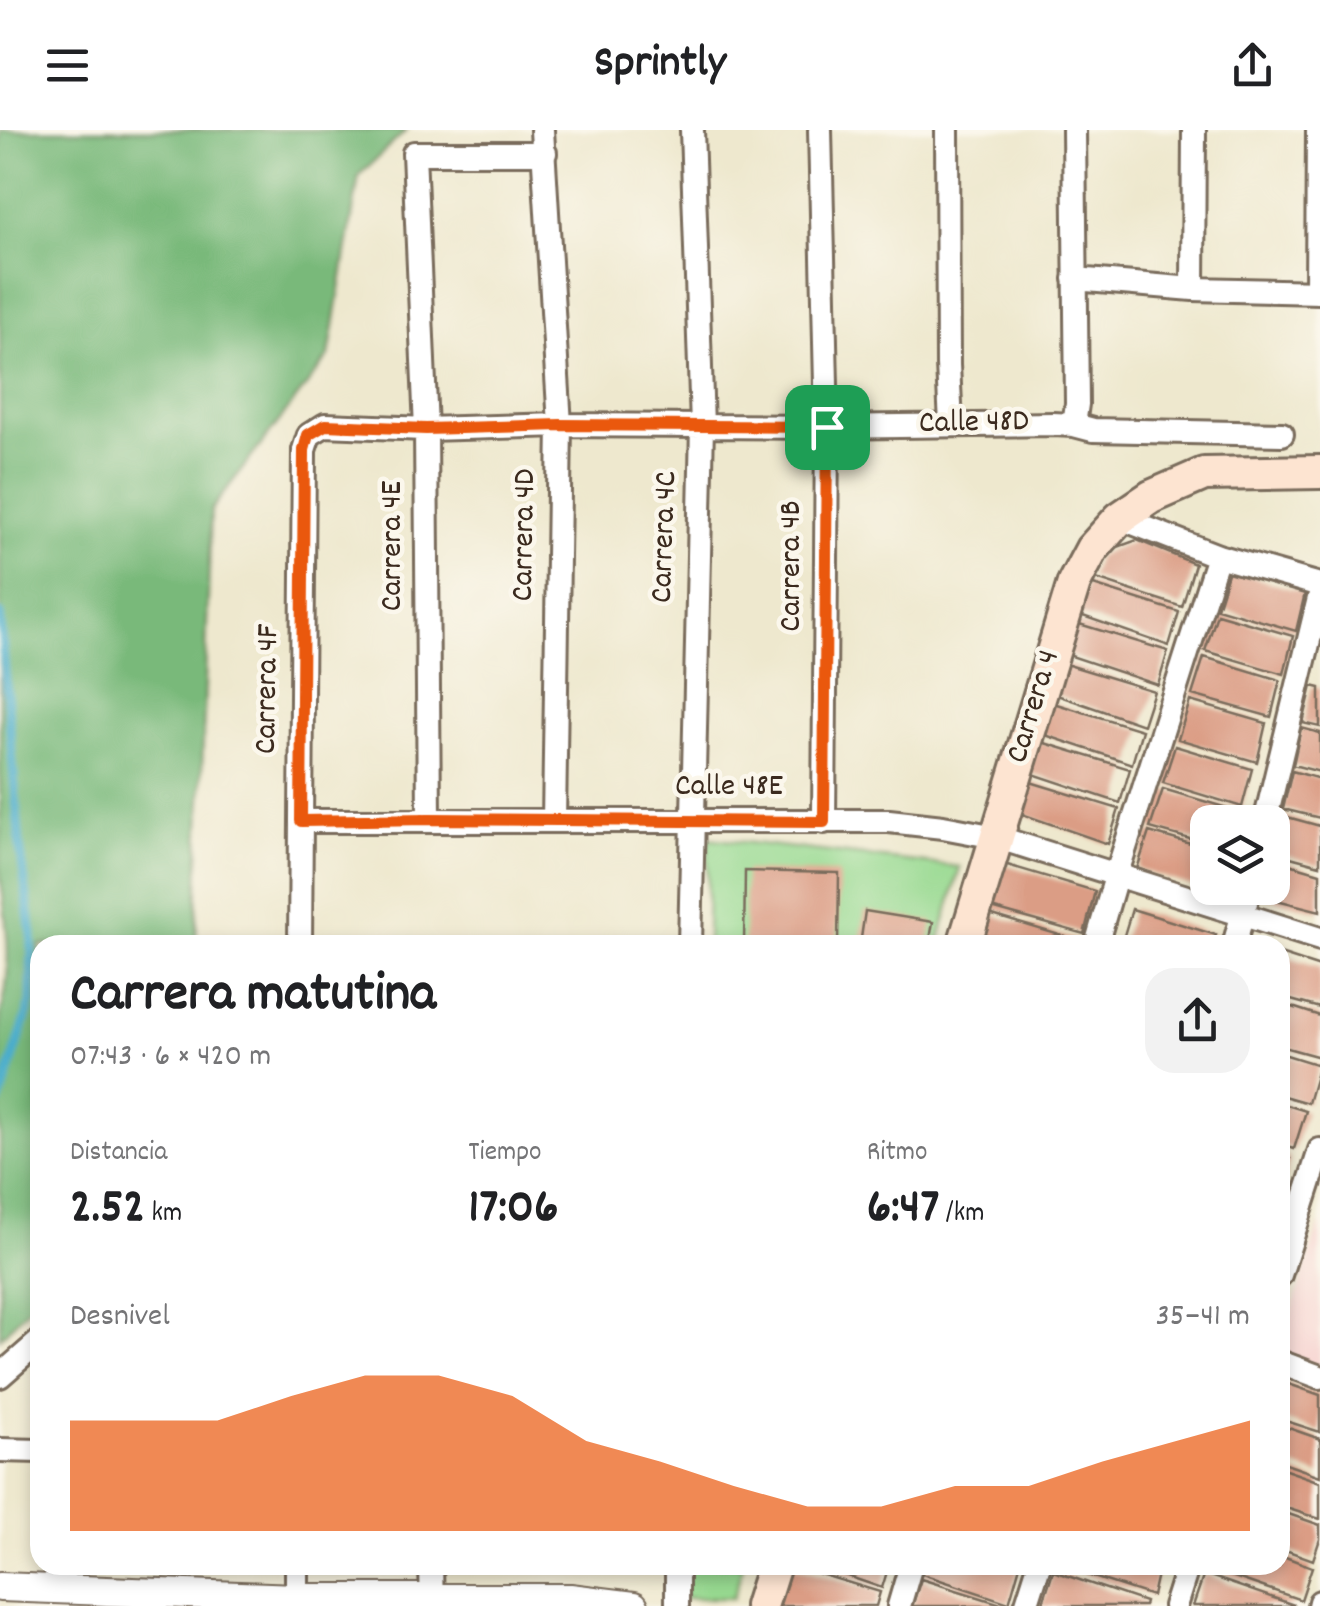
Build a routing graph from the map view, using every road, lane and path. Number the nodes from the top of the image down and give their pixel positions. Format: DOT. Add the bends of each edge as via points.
graph roads {
  1 [pos="692,130"];
  2 [pos="820,130"];
  3 [pos="947,130"];
  4 [pos="1074,130"];
  5 [pos="1194,130"];
  6 [pos="1318,130"];
  7 [pos="544,142"];
  8 [pos="1075,279"];
  9 [pos="1193,289"];
  10 [pos="1318,292"];
  11 [pos="950,424"];
  12 [pos="560,425"];
  13 [pos="1074,425"];
  14 [pos="702,426"];
  15 [pos="827,427"];
  16 [pos="426,429"];
  17 [pos="1282,434"];
  18 [pos="308,435"];
  19 [pos="1320,472"];
  20 [pos="1120,518"];
  21 [pos="1218,556"];
  22 [pos="1320,585"];
  23 [pos="1320,594"];
  24 [pos="1269,805"];
  25 [pos="429,819"];
  26 [pos="554,820"];
  27 [pos="691,820"];
  28 [pos="301,821"];
  29 [pos="824,822"];
  30 [pos="996,837"];
  31 [pos="1117,873"];
  32 [pos="1245,905"];
  33 [pos="1243,914"];
  34 [pos="300,935"];
  35 [pos="690,935"];
  36 [pos="967,935"];
  37 [pos="1099,935"];
  38 [pos="1237,935"];
  39 [pos="1320,938"];
  40 [pos="1320,1150"];
  41 [pos="1290,1244"];
  42 [pos="30,1350"];
  43 [pos="1290,1366"];
  44 [pos="0,1376"];
  45 [pos="1320,1377"];
  46 [pos="0,1450"];
  47 [pos="30,1451"];
  48 [pos="296,1575"];
  49 [pos="432,1575"];
  50 [pos="677,1575"];
  51 [pos="771,1575"];
  52 [pos="909,1575"];
  53 [pos="1036,1575"];
  54 [pos="1185,1575"];
  55 [pos="14,1594"];
  56 [pos="153,1600"];
  57 [pos="297,1602"];
  58 [pos="432,1602"];
  59 [pos="570,1602"];
  60 [pos="634,1606"];
  61 [pos="676,1606"];
  62 [pos="761,1606"];
  63 [pos="899,1606"];
  64 [pos="1026,1606"];
  65 [pos="1174,1606"];
  1 -- 14 [label="street, Carrera 4C"];
  2 -- 15 [label="street, Carrera 4B"];
  3 -- 11 [label="street"];
  4 -- 8 [label="street"];
  5 -- 9 [label="street"];
  6 -- 10 [label="street"];
  7 -- 12 [label="street, Carrera 4D"];
  7 -- 16 [label="street, Carrera 4E" via="414,152"];
  8 -- 9 [label="street"];
  8 -- 13 [label="street"];
  9 -- 10 [label="street"];
  11 -- 13 [label="street, Calle 48D"];
  11 -- 15 [label="street, Calle 48D"];
  12 -- 14 [label="street, Calle 48D"];
  12 -- 16 [label="street, Calle 48D"];
  12 -- 26 [label="street, Carrera 4D"];
  13 -- 17 [label="street, Calle 48D"];
  14 -- 15 [label="street, Calle 48D"];
  14 -- 27 [label="street, Carrera 4C"];
  15 -- 29 [label="street, Carrera 4B"];
  16 -- 18 [label="street, Calle 48D" via="325,425"];
  16 -- 25 [label="street, Carrera 4E"];
  18 -- 28 [label="street, Carrera 4F"];
  19 -- 20 [label="main road, Carrera 4" via="1204,474"];
  20 -- 21 [label="street"];
  20 -- 30 [label="main road, Carrera 4" via="1074,582"];
  21 -- 22 [label="street"];
  21 -- 31 [label="street"];
  23 -- 24 [label="street"];
  25 -- 26 [label="street, Calle 48E"];
  25 -- 28 [label="street, Calle 48E"];
  26 -- 27 [label="street, Calle 48E"];
  27 -- 29 [label="street, Calle 48E"];
  27 -- 35 [label="street, Carrera 4C"];
  28 -- 34 [label="street, Carrera 4F"];
  29 -- 30 [label="street, Calle 48E" via="889,821"];
  30 -- 31 [label="street, Calle 48E"];
  30 -- 36 [label="main road, Carrera 4"];
  31 -- 33 [label="street, Calle 48E"];
  31 -- 37 [label="street"];
  32 -- 33 [label="street"];
  33 -- 38 [label="street"];
  33 -- 39 [label="street, Calle 48E"];
  40 -- 41 [label="street"];
  42 -- 44 [label="street"];
  43 -- 45 [label="street"];
  46 -- 47 [label="street"];
  48 -- 57 [label="street"];
  49 -- 58 [label="street"];
  50 -- 61 [label="street"];
  51 -- 62 [label="main road"];
  52 -- 63 [label="street"];
  53 -- 64 [label="street"];
  54 -- 65 [label="street"];
  55 -- 56 [label="street"];
  56 -- 57 [label="street"];
  57 -- 58 [label="street"];
  58 -- 59 [label="street"];
  59 -- 60 [label="street"];
}
